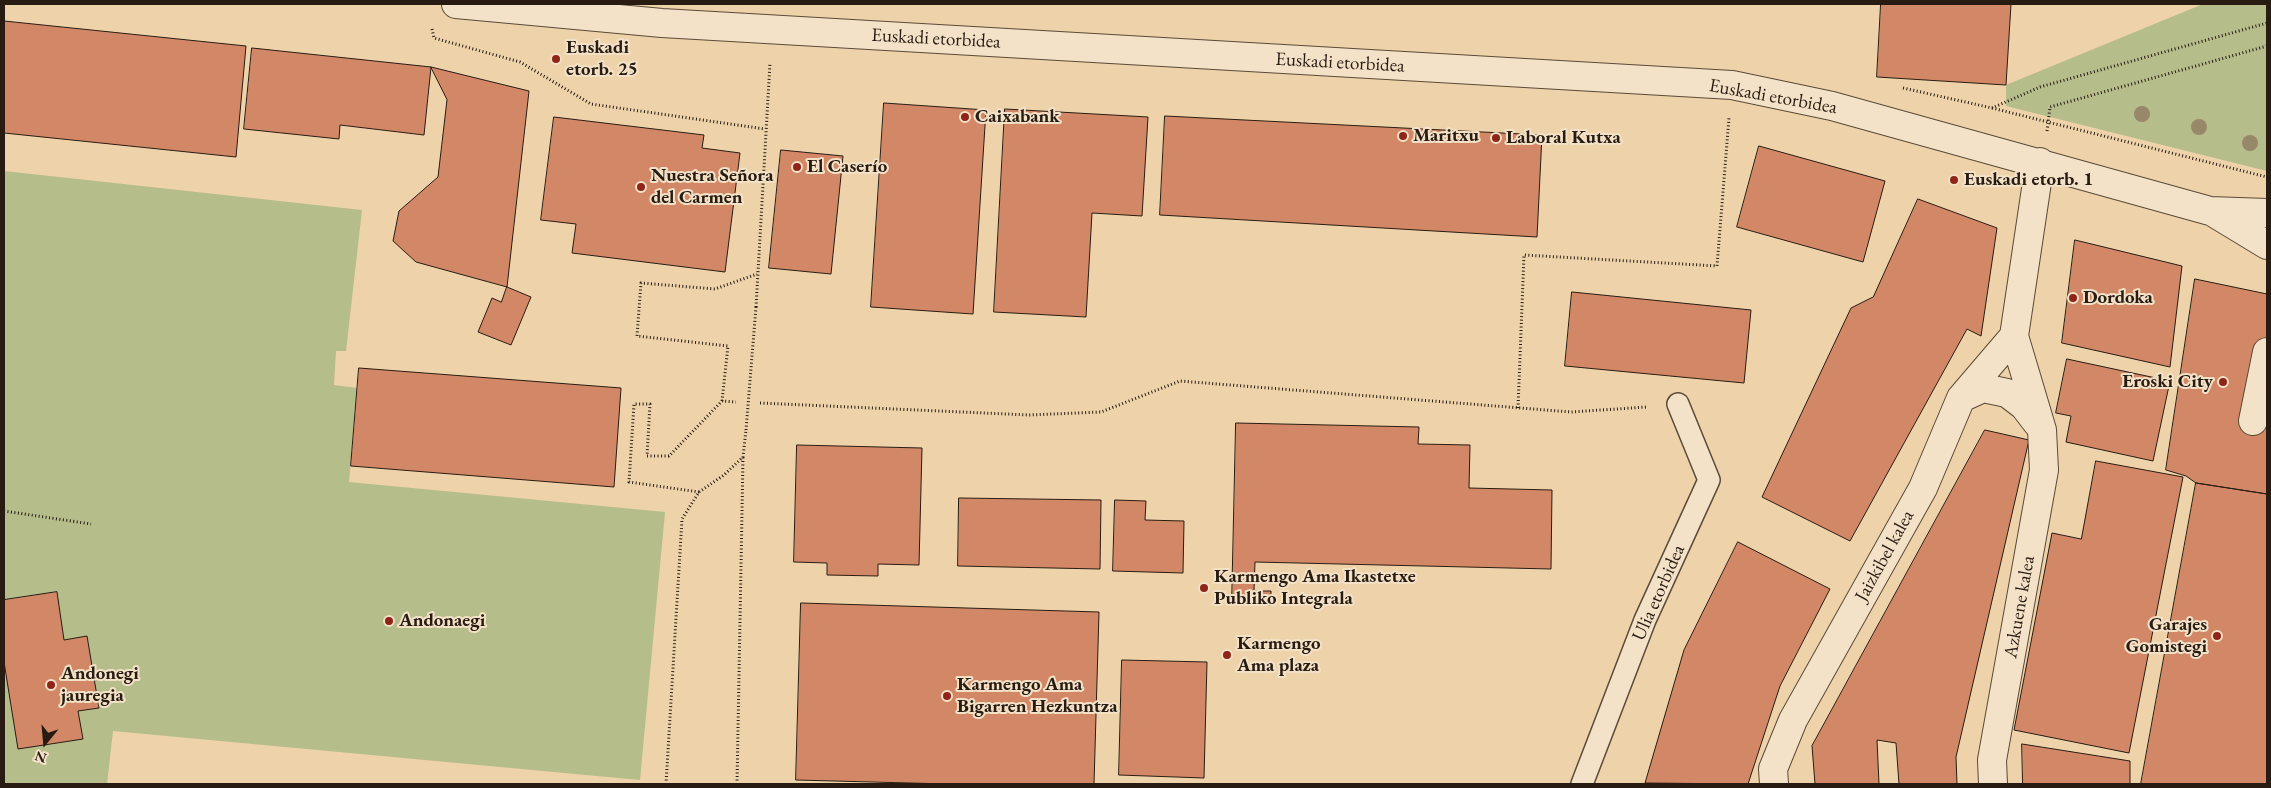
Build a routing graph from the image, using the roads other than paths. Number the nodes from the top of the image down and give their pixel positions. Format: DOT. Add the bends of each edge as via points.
graph roads {
  1 [pos="456,4"];
  2 [pos="2040,162"];
  3 [pos="2210,211"];
  4 [pos="2267,213"];
  5 [pos="2267,245"];
  6 [pos="2014,336"];
  7 [pos="2267,352"];
  8 [pos="1961,398"];
  9 [pos="1678,404"];
  10 [pos="2254,421"];
  11 [pos="2042,430"];
  12 [pos="1582,784"];
  13 [pos="1774,784"];
  14 [pos="1993,784"];
  1 -- 2 [label="street, Euskadi etorbidea" via="662,23 1732,86 1832,106"];
  2 -- 3 [label="street, Euskadi etorbidea"];
  2 -- 6 [label="street"];
  3 -- 4 [label="street, Euskadi etorbidea"];
  3 -- 5 [label="street, Euskadi etorbidea"];
  6 -- 8 [label="street, Jaizkibel kalea"];
  6 -- 11 [label="street, Azkuene kalea"];
  7 -- 10 [label="street"];
  8 -- 11 [label="street" via="1983,388 2007,393 2024,406"];
  8 -- 13 [label="street, Jaizkibel kalea" via="1923,488 1793,720 1773,769"];
  9 -- 12 [label="lane, Ulia etorbidea" via="1709,480 1646,620"];
  11 -- 14 [label="street, Azkuene kalea" via="2044,470 1992,760"];
}
